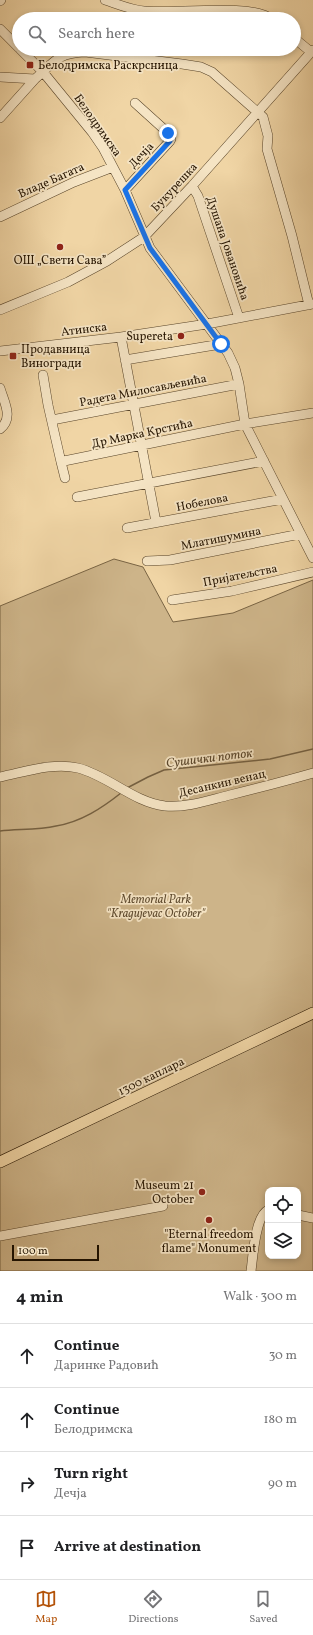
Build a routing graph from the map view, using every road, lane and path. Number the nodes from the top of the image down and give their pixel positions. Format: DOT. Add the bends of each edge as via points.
graph roads {
  1 [pos="105,0"];
  2 [pos="255,12"];
  3 [pos="0,29"];
  4 [pos="12,42"];
  5 [pos="301,43"];
  6 [pos="312,51"];
  7 [pos="26,56"];
  8 [pos="63,56"];
  9 [pos="116,56"];
  10 [pos="43,72"];
  11 [pos="0,77"];
  12 [pos="35,79"];
  13 [pos="136,103"];
  14 [pos="259,112"];
  15 [pos="0,118"];
  16 [pos="113,167"];
  17 [pos="192,186"];
  18 [pos="125,190"];
  19 [pos="0,217"];
  20 [pos="144,236"];
  21 [pos="311,304"];
  22 [pos="0,310"];
  23 [pos="239,318"];
  24 [pos="207,324"];
  25 [pos="121,337"];
  26 [pos="221,344"];
  27 [pos="0,352"];
  28 [pos="125,360"];
  29 [pos="43,375"];
  30 [pos="239,384"];
  31 [pos="0,388"];
  32 [pos="133,404"];
  33 [pos="313,413"];
  34 [pos="52,420"];
  35 [pos="245,424"];
  36 [pos="0,429"];
  37 [pos="141,445"];
  38 [pos="264,461"];
  39 [pos="61,462"];
  40 [pos="65,478"];
  41 [pos="148,484"];
  42 [pos="77,498"];
  43 [pos="283,499"];
  44 [pos="156,522"];
  45 [pos="127,528"];
  46 [pos="300,534"];
  47 [pos="313,558"];
  48 [pos="147,562"];
  49 [pos="313,572"];
  50 [pos="172,600"];
  51 [pos="313,773"];
  52 [pos="0,777"];
  53 [pos="313,1013"];
  54 [pos="0,1162"];
  55 [pos="163,1206"];
  56 [pos="265,1212"];
  57 [pos="301,1216"];
  58 [pos="313,1218"];
  59 [pos="0,1236"];
  60 [pos="251,1271"];
  1 -- 2 [label="street" via="143,11"];
  3 -- 4 [label="street, Белодримска"];
  5 -- 6 [label="street"];
  6 -- 14 [label="street, Букурешка"];
  7 -- 10 [label="street, Белодримска"];
  8 -- 10 [label="street" via="56,59"];
  9 -- 14 [label="street" via="201,67 212,72"];
  10 -- 12 [label="street"];
  10 -- 16 [label="street, Белодримска" via="103,148"];
  11 -- 12 [label="street"];
  12 -- 15 [label="street"];
  13 -- 18 [label="street, Дечја" via="168,133 171,139"];
  14 -- 17 [label="street, Букурешка"];
  14 -- 21 [label="street" via="267,130 266,149"];
  16 -- 18 [label="street, Белодримска"];
  16 -- 19 [label="street, Владе Багата" via="74,182"];
  17 -- 20 [label="street, Букурешка"];
  17 -- 23 [label="street, Душана Јовановића" via="198,196"];
  18 -- 20 [label="street, Белодримска"];
  20 -- 22 [label="street, Букурешка" via="107,261 68,282"];
  20 -- 24 [label="street, Белодримска" via="157,258"];
  21 -- 23 [label="street, Атинска"];
  23 -- 24 [label="street, Атинска"];
  24 -- 25 [label="street, Атинска"];
  24 -- 26 [label="street, Белодримска"];
  25 -- 27 [label="street, Атинска"];
  25 -- 28 [label="street"];
  26 -- 28 [label="street"];
  26 -- 30 [label="street, Белодримска" via="228,353"];
  28 -- 32 [label="street"];
  29 -- 34 [label="street"];
  30 -- 32 [label="street, Радета Милосављевића"];
  30 -- 35 [label="street, Белодримска"];
  31 -- 36 [label="street" via="8,417"];
  32 -- 34 [label="street, Радета Милосављевића"];
  32 -- 37 [label="street"];
  33 -- 35 [label="street, Др Марка Крстића"];
  34 -- 39 [label="street"];
  35 -- 37 [label="street, Др Марка Крстића"];
  35 -- 38 [label="street, Белодримска"];
  37 -- 39 [label="street, Др Марка Крстића"];
  37 -- 41 [label="street"];
  38 -- 41 [label="street"];
  38 -- 43 [label="street, Белодримска"];
  39 -- 40 [label="street"];
  41 -- 42 [label="street"];
  41 -- 44 [label="street"];
  43 -- 44 [label="street, Нобелова"];
  43 -- 46 [label="street, Белодримска"];
  44 -- 45 [label="street, Нобелова"];
  46 -- 47 [label="street, Белодримска"];
  46 -- 48 [label="street, Млатишумина" via="170,560"];
  49 -- 50 [label="street, Пријатељства" via="232,591"];
  51 -- 52 [label="street, Десанкин венац" via="182,806 159,805 130,794 86,771 64,766"];
  53 -- 54 [label="main road, 1300 каплара"];
  55 -- 59 [label="street"];
  56 -- 60 [label="street" via="258,1226"];
  57 -- 58 [label="street"];
}
